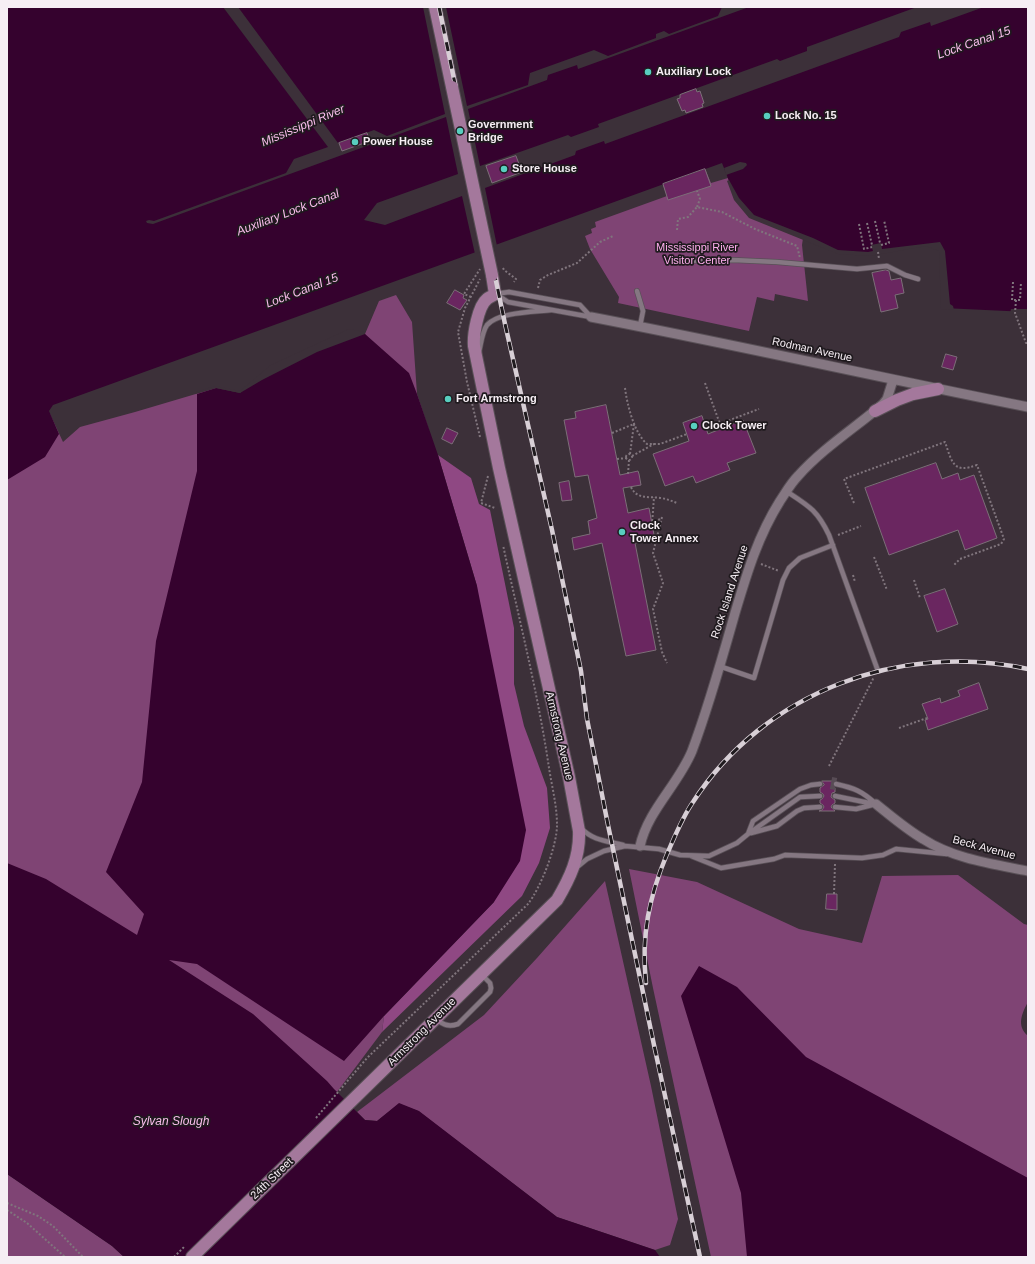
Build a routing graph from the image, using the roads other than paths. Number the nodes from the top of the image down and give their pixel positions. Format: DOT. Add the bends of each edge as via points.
graph roads {
  1 [pos="435,7"];
  2 [pos="676,261"];
  3 [pos="918,278"];
  4 [pos="637,291"];
  5 [pos="495,294"];
  6 [pos="551,310"];
  7 [pos="591,317"];
  8 [pos="640,326"];
  9 [pos="477,361"];
  10 [pos="893,380"];
  11 [pos="938,389"];
  12 [pos="1028,407"];
  13 [pos="875,411"];
  14 [pos="786,491"];
  15 [pos="833,545"];
  16 [pos="719,666"];
  17 [pos="878,671"];
  18 [pos="820,784"];
  19 [pos="836,784"];
  20 [pos="820,796"];
  21 [pos="835,796"];
  22 [pos="876,804"];
  23 [pos="820,807"];
  24 [pos="835,807"];
  25 [pos="578,825"];
  26 [pos="748,834"];
  27 [pos="625,846"];
  28 [pos="640,846"];
  29 [pos="692,856"];
  30 [pos="963,856"];
  31 [pos="574,870"];
  32 [pos="1028,871"];
  33 [pos="481,974"];
  34 [pos="435,1019"];
  35 [pos="352,1102"];
  36 [pos="192,1257"];
  1 -- 5 [label="street, bridge" via="487,276"];
  2 -- 3 [label="lane" via="733,260 857,269 888,266 905,275"];
  4 -- 8 [label="lane" via="643,311"];
  5 -- 6 [label="lane, Rodman Avenue" via="508,302"];
  5 -- 7 [label="lane" via="509,292 580,305"];
  5 -- 9 [label="street, Armstrong Avenue" via="486,299 480,308 474,340"];
  6 -- 7 [label="lane, Rodman Avenue"];
  6 -- 9 [label="lane, Rodman Avenue" via="502,317 492,321 484,330"];
  7 -- 8 [label="street, Rodman Avenue"];
  8 -- 10 [label="street, Rodman Avenue"];
  9 -- 25 [label="street, Armstrong Avenue"];
  10 -- 11 [label="street, Rodman Avenue"];
  10 -- 13 [label="street, Rock Island Avenue" via="887,399"];
  11 -- 12 [label="street, Rodman Avenue"];
  11 -- 13 [label="street" via="913,394"];
  13 -- 14 [label="street, Rock Island Avenue" via="834,442 797,476"];
  14 -- 15 [label="lane" via="813,509 822,520"];
  14 -- 16 [label="street, Rock Island Avenue" via="759,540"];
  15 -- 16 [label="lane" via="800,558 789,568 754,678"];
  15 -- 17 [label="lane"];
  16 -- 28 [label="street, Rock Island Avenue" via="684,768 652,815 642,835"];
  18 -- 26 [label="lane" via="811,784 800,789 753,821"];
  19 -- 22 [label="lane" via="854,788"];
  20 -- 26 [label="lane" via="800,797"];
  21 -- 22 [label="lane"];
  22 -- 24 [label="lane" via="856,809"];
  22 -- 30 [label="street, Beck Avenue" via="923,840"];
  23 -- 26 [label="lane" via="804,808 777,826"];
  25 -- 27 [label="lane" via="588,835"];
  25 -- 31 [label="street, Armstrong Avenue" via="579,838"];
  26 -- 29 [label="lane" via="737,843 709,856"];
  27 -- 28 [label="lane"];
  27 -- 31 [label="lane" via="587,859"];
  28 -- 29 [label="lane"];
  29 -- 30 [label="lane" via="721,868 785,855 862,858 883,855 896,849"];
  30 -- 32 [label="street, Beck Avenue"];
  31 -- 33 [label="street, Armstrong Avenue" via="557,900"];
  33 -- 34 [label="street, Armstrong Avenue"];
  33 -- 34 [label="lane" via="492,988 458,1024 446,1026"];
  34 -- 35 [label="street, Armstrong Avenue"];
  35 -- 36 [label="street, 24th Street"];
}
